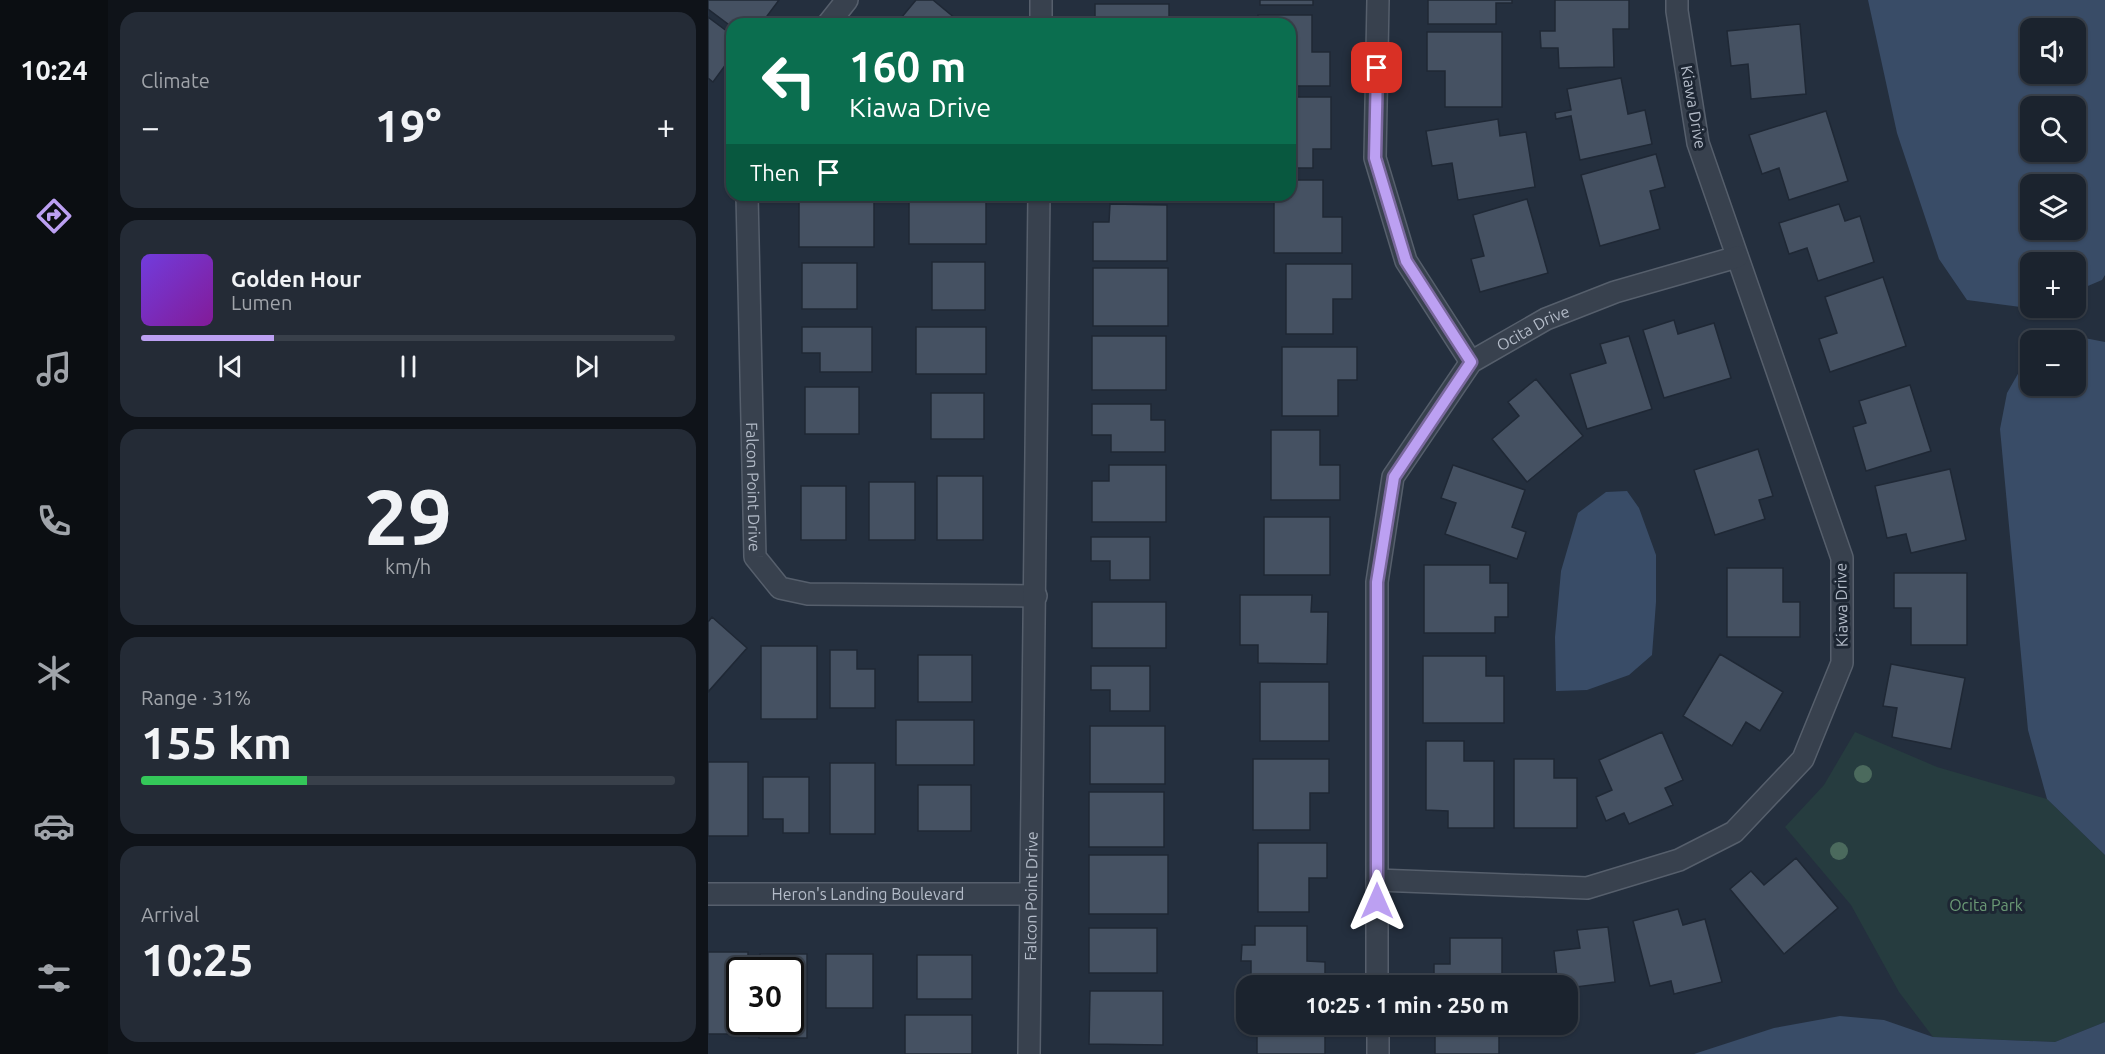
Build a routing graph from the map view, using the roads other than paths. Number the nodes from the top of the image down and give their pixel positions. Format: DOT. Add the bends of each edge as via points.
graph roads {
  1 [pos="847,0"];
  2 [pos="1041,0"];
  3 [pos="1378,0"];
  4 [pos="1677,0"];
  5 [pos="833,18"];
  6 [pos="1041,18"];
  7 [pos="747,201"];
  8 [pos="1039,201"];
  9 [pos="1737,257"];
  10 [pos="1471,362"];
  11 [pos="1036,596"];
  12 [pos="1377,880"];
  13 [pos="708,894"];
  14 [pos="1030,894"];
  15 [pos="1377,975"];
  16 [pos="1378,1035"];
  17 [pos="1029,1054"];
  18 [pos="1378,1054"];
  1 -- 5 [label="street"];
  2 -- 6 [label="street"];
  3 -- 10 [label="street" via="1375,158 1406,261"];
  4 -- 9 [label="street, Kiawa Drive" via="1698,143"];
  7 -- 11 [label="street, Falcon Point Drive" via="755,557 780,588 808,594"];
  8 -- 11 [label="street, Falcon Point Drive"];
  9 -- 10 [label="street, Ocita Drive" via="1615,292 1546,319"];
  9 -- 12 [label="street, Kiawa Drive" via="1842,558 1842,663 1803,759 1734,832 1679,860 1587,888"];
  10 -- 12 [label="street, Ocita Drive" via="1394,477 1377,582"];
  11 -- 14 [label="street, Falcon Point Drive"];
  12 -- 15 [label="street, Ocita Drive"];
  13 -- 14 [label="street, Heron's Landing Boulevard"];
  14 -- 17 [label="street, Falcon Point Drive"];
  16 -- 18 [label="street"];
}
